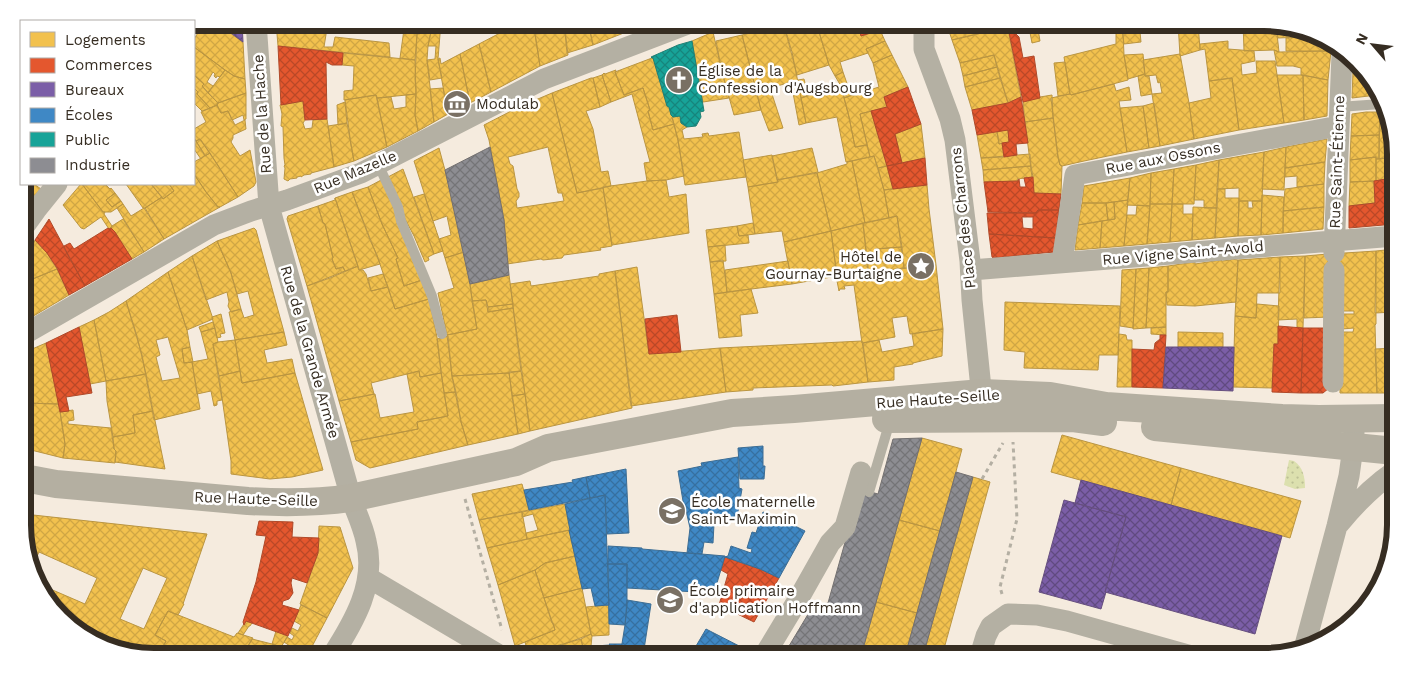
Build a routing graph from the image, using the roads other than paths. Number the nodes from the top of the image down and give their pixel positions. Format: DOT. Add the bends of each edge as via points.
graph roads {
  1 [pos="924,31"];
  2 [pos="257,32"];
  3 [pos="663,32"];
  4 [pos="1342,59"];
  5 [pos="1376,105"];
  6 [pos="1339,116"];
  7 [pos="378,164"];
  8 [pos="56,185"];
  9 [pos="268,206"];
  10 [pos="32,216"];
  11 [pos="1387,238"];
  12 [pos="1334,255"];
  13 [pos="1062,262"];
  14 [pos="971,265"];
  15 [pos="32,330"];
  16 [pos="442,334"];
  17 [pos="1333,382"];
  18 [pos="983,406"];
  19 [pos="891,410"];
  20 [pos="1354,417"];
  21 [pos="1387,418"];
  22 [pos="1353,447"];
  23 [pos="1387,450"];
  24 [pos="861,472"];
  25 [pos="1387,477"];
  26 [pos="31,479"];
  27 [pos="869,492"];
  28 [pos="351,498"];
  29 [pos="1337,526"];
  30 [pos="369,578"];
  31 [pos="1306,640"];
  32 [pos="769,647"];
  33 [pos="983,647"];
  34 [pos="1160,647"];
  35 [pos="337,648"];
  36 [pos="486,648"];
  1 -- 14 [label="street, Place des Charrons" via="924,49 955,140"];
  2 -- 9 [label="street, Rue de la Hache"];
  3 -- 7 [label="street, Rue Mazelle" via="544,79"];
  4 -- 6 [label="street, Rue Saint-Étienne"];
  5 -- 6 [label="lane"];
  6 -- 12 [label="street, Rue Saint-Étienne"];
  6 -- 13 [label="street, Rue aux Ossons" via="1075,175"];
  7 -- 9 [label="street, Rue Mazelle"];
  7 -- 16 [label="lane" via="432,296"];
  8 -- 10 [label="street"];
  9 -- 15 [label="street, Rue Mazelle" via="214,225"];
  9 -- 28 [label="street, Rue de la Grande Armée"];
  11 -- 12 [label="street, Rue Vigne Saint-Avold"];
  12 -- 13 [label="street, Rue Vigne Saint-Avold"];
  12 -- 17 [label="street, Rue Saint-Étienne"];
  13 -- 14 [label="street, Rue Vigne Saint-Avold"];
  14 -- 18 [label="street, Place des Charrons"];
  18 -- 19 [label="street, Rue Haute-Seille"];
  18 -- 20 [label="street, Rue Haute-Seille" via="1050,396 1106,406 1319,419"];
  18 -- 22 [label="street, Rue Haute-Seille"];
  19 -- 27 [label="lane"];
  19 -- 28 [label="street, Rue Haute-Seille" via="734,428 549,466 516,462"];
  20 -- 21 [label="street, Rue Haute-Seille"];
  20 -- 22 [label="street"];
  22 -- 23 [label="street, Rue Haute-Seille"];
  22 -- 29 [label="street"];
  24 -- 32 [label="street" via="845,527 830,543"];
  25 -- 29 [label="street" via="1350,509"];
  26 -- 28 [label="street, Rue Haute-Seille" via="248,501 309,503"];
  28 -- 30 [label="street, Rue de la Grande Armée" via="367,543"];
  29 -- 31 [label="street"];
  30 -- 35 [label="street" via="365,594"];
  30 -- 36 [label="street"];
  33 -- 34 [label="street" via="991,626 1008,614 1037,614"];
}
